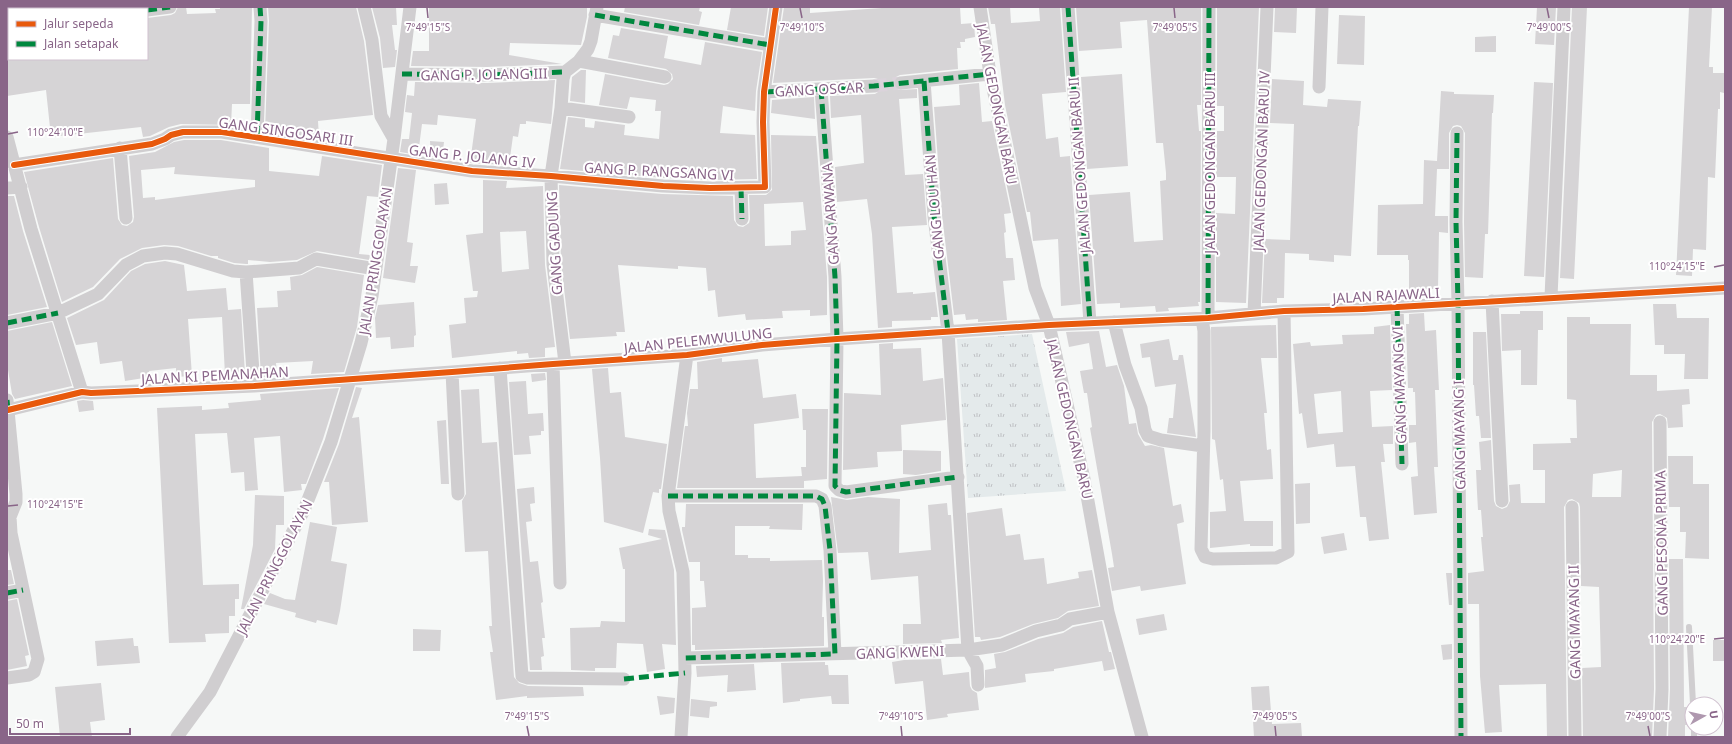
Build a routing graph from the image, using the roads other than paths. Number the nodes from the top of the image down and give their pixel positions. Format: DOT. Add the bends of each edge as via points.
graph roads {
  1 [pos="170,7"];
  2 [pos="260,7"];
  3 [pos="364,7"];
  4 [pos="410,7"];
  5 [pos="776,7"];
  6 [pos="980,7"];
  7 [pos="1068,7"];
  8 [pos="1209,7"];
  9 [pos="1267,7"];
  10 [pos="1322,7"];
  11 [pos="1564,7"];
  12 [pos="148,10"];
  13 [pos="596,11"];
  14 [pos="770,45"];
  15 [pos="579,61"];
  16 [pos="565,72"];
  17 [pos="402,74"];
  18 [pos="990,74"];
  19 [pos="665,77"];
  20 [pos="924,81"];
  21 [pos="901,83"];
  22 [pos="874,86"];
  23 [pos="1319,87"];
  24 [pos="821,89"];
  25 [pos="764,92"];
  26 [pos="561,108"];
  27 [pos="629,117"];
  28 [pos="1457,133"];
  29 [pos="257,136"];
  30 [pos="7,138"];
  31 [pos="394,139"];
  32 [pos="120,148"];
  33 [pos="391,159"];
  34 [pos="14,165"];
  35 [pos="551,176"];
  36 [pos="20,186"];
  37 [pos="7,188"];
  38 [pos="741,188"];
  39 [pos="126,218"];
  40 [pos="742,220"];
  41 [pos="376,269"];
  42 [pos="246,272"];
  43 [pos="1725,288"];
  44 [pos="1551,297"];
  45 [pos="1492,301"];
  46 [pos="1458,303"];
  47 [pos="1397,306"];
  48 [pos="1284,311"];
  49 [pos="58,313"];
  50 [pos="1254,314"];
  51 [pos="1205,318"];
  52 [pos="1114,322"];
  53 [pos="1090,323"];
  54 [pos="7,324"];
  55 [pos="1049,325"];
  56 [pos="948,332"];
  57 [pos="837,339"];
  58 [pos="687,356"];
  59 [pos="559,363"];
  60 [pos="500,368"];
  61 [pos="452,372"];
  62 [pos="349,378"];
  63 [pos="254,386"];
  64 [pos="82,392"];
  65 [pos="8,405"];
  66 [pos="1660,422"];
  67 [pos="1204,446"];
  68 [pos="1402,464"];
  69 [pos="958,477"];
  70 [pos="458,494"];
  71 [pos="668,496"];
  72 [pos="1502,501"];
  73 [pos="1572,507"];
  74 [pos="560,583"];
  75 [pos="24,590"];
  76 [pos="7,592"];
  77 [pos="1108,612"];
  78 [pos="1689,627"];
  79 [pos="968,650"];
  80 [pos="836,654"];
  81 [pos="685,658"];
  82 [pos="7,678"];
  83 [pos="624,679"];
  84 [pos="978,685"];
  85 [pos="1693,696"];
  86 [pos="177,737"];
  87 [pos="681,737"];
  88 [pos="1142,737"];
  89 [pos="1461,737"];
  90 [pos="1575,737"];
  91 [pos="1660,737"];
  1 -- 12 [label="street"];
  2 -- 29 [label="street"];
  3 -- 31 [label="street" via="372,40 381,116"];
  4 -- 17 [label="street, JALAN PRINGGOLAYAN"];
  5 -- 14 [label="street"];
  6 -- 18 [label="street, JALAN GEDONGAN BARU"];
  7 -- 53 [label="street, JALAN GEDONGAN BARU II"];
  8 -- 51 [label="street, JALAN GEDONGAN BARU III"];
  9 -- 50 [label="street, JALAN GEDONGAN BARU IV"];
  10 -- 23 [label="street"];
  11 -- 44 [label="street"];
  13 -- 14 [label="street"];
  13 -- 15 [label="street" via="591,41 585,55"];
  14 -- 25 [label="street"];
  15 -- 16 [label="street"];
  15 -- 19 [label="street"];
  16 -- 17 [label="street, GANG P. JOLANG III" via="487,75"];
  16 -- 26 [label="street, GANG GADUNG"];
  17 -- 31 [label="street, JALAN PRINGGOLAYAN"];
  18 -- 20 [label="street"];
  18 -- 55 [label="street, JALAN GEDONGAN BARU" via="1035,288"];
  20 -- 21 [label="street"];
  20 -- 56 [label="street, GANG LOU HAN" via="934,216"];
  22 -- 24 [label="street, GANG OSCAR"];
  24 -- 25 [label="street, GANG OSCAR"];
  24 -- 57 [label="street, GANG ARWANA"];
  25 -- 38 [label="street, GANG P. RANGSANG VI" via="765,187"];
  26 -- 27 [label="street"];
  26 -- 35 [label="street, GANG GADUNG"];
  28 -- 46 [label="street, GANG MAYANG I"];
  29 -- 32 [label="street, GANG SINGOSARI III" via="222,132 183,132 171,134 152,144"];
  29 -- 33 [label="street, GANG SINGOSARI III"];
  30 -- 34 [label="street"];
  31 -- 33 [label="street, JALAN PRINGGOLAYAN"];
  32 -- 34 [label="street, GANG SINGOSARI III"];
  32 -- 39 [label="street"];
  33 -- 35 [label="street, GANG P. JOLANG IV" via="472,171"];
  33 -- 41 [label="street, JALAN PRINGGOLAYAN"];
  34 -- 36 [label="street"];
  35 -- 38 [label="street, GANG P. RANGSANG VI" via="663,186"];
  35 -- 59 [label="street, GANG GADUNG" via="552,264"];
  36 -- 37 [label="street"];
  36 -- 49 [label="street"];
  38 -- 40 [label="street"];
  41 -- 42 [label="street" via="316,259 299,268"];
  41 -- 62 [label="street, JALAN PRINGGOLAYAN" via="361,343"];
  42 -- 49 [label="street" via="233,271 177,254 143,256 123,268 98,294"];
  42 -- 63 [label="street"];
  43 -- 44 [label="street, JALAN RAJAWALI"];
  44 -- 45 [label="street, JALAN RAJAWALI"];
  45 -- 46 [label="street, JALAN RAJAWALI"];
  45 -- 72 [label="street"];
  46 -- 47 [label="street, JALAN RAJAWALI"];
  46 -- 89 [label="street, GANG MAYANG I"];
  47 -- 48 [label="street, JALAN RAJAWALI"];
  47 -- 68 [label="street, GANG MAYANG VI"];
  48 -- 50 [label="street, JALAN RAJAWALI"];
  48 -- 67 [label="street, JALAN GEDONGAN BARU III" via="1288,552 1276,558 1205,557 1201,549"];
  49 -- 54 [label="street"];
  49 -- 64 [label="street"];
  50 -- 51 [label="street, JALAN RAJAWALI"];
  51 -- 52 [label="street, JALAN RAJAWALI"];
  51 -- 67 [label="street, JALAN GEDONGAN BARU III"];
  52 -- 53 [label="street, JALAN RAJAWALI"];
  52 -- 67 [label="street" via="1148,436"];
  53 -- 55 [label="street, JALAN RAJAWALI"];
  55 -- 56 [label="street, JALAN PELEMWULUNG"];
  55 -- 77 [label="street, JALAN GEDONGAN BARU" via="1084,479"];
  56 -- 57 [label="street, JALAN PELEMWULUNG"];
  56 -- 69 [label="street, GANG LOU HAN"];
  57 -- 58 [label="street, JALAN PELEMWULUNG" via="762,345"];
  57 -- 69 [label="street, GANG ARWANA" via="834,482 836,488 846,492"];
  58 -- 59 [label="street, JALAN PELEMWULUNG"];
  58 -- 71 [label="street"];
  59 -- 60 [label="street, JALAN PELEMWULUNG"];
  59 -- 74 [label="street, GANG GADUNG"];
  60 -- 61 [label="street, JALAN PELEMWULUNG"];
  60 -- 83 [label="street" via="522,676"];
  61 -- 62 [label="street, JALAN PELEMWULUNG"];
  61 -- 70 [label="street"];
  62 -- 63 [label="street, JALAN KI PEMANAHAN"];
  62 -- 86 [label="street, JALAN PRINGGOLAYAN" via="331,442 304,510 210,692"];
  63 -- 64 [label="street, JALAN KI PEMANAHAN"];
  64 -- 65 [label="street, JALAN KI PEMANAHAN"];
  65 -- 75 [label="street" via="16,494 9,523"];
  66 -- 91 [label="street, GANG PESONA PRIMA"];
  69 -- 79 [label="street, GANG LOU HAN"];
  71 -- 80 [label="street" via="816,496 822,499 830,550"];
  71 -- 81 [label="street" via="683,572"];
  73 -- 90 [label="street, GANG MAYANG II"];
  75 -- 76 [label="street"];
  75 -- 82 [label="street" via="38,664 29,675"];
  77 -- 79 [label="street, GANG KWENI" via="1070,619 1061,625 1036,631 1002,645"];
  77 -- 88 [label="street, JALAN GEDONGAN BARU"];
  78 -- 85 [label="lane"];
  79 -- 80 [label="street, GANG KWENI"];
  79 -- 84 [label="street" via="977,666"];
  80 -- 81 [label="street, GANG KWENI"];
  81 -- 87 [label="street"];
}
